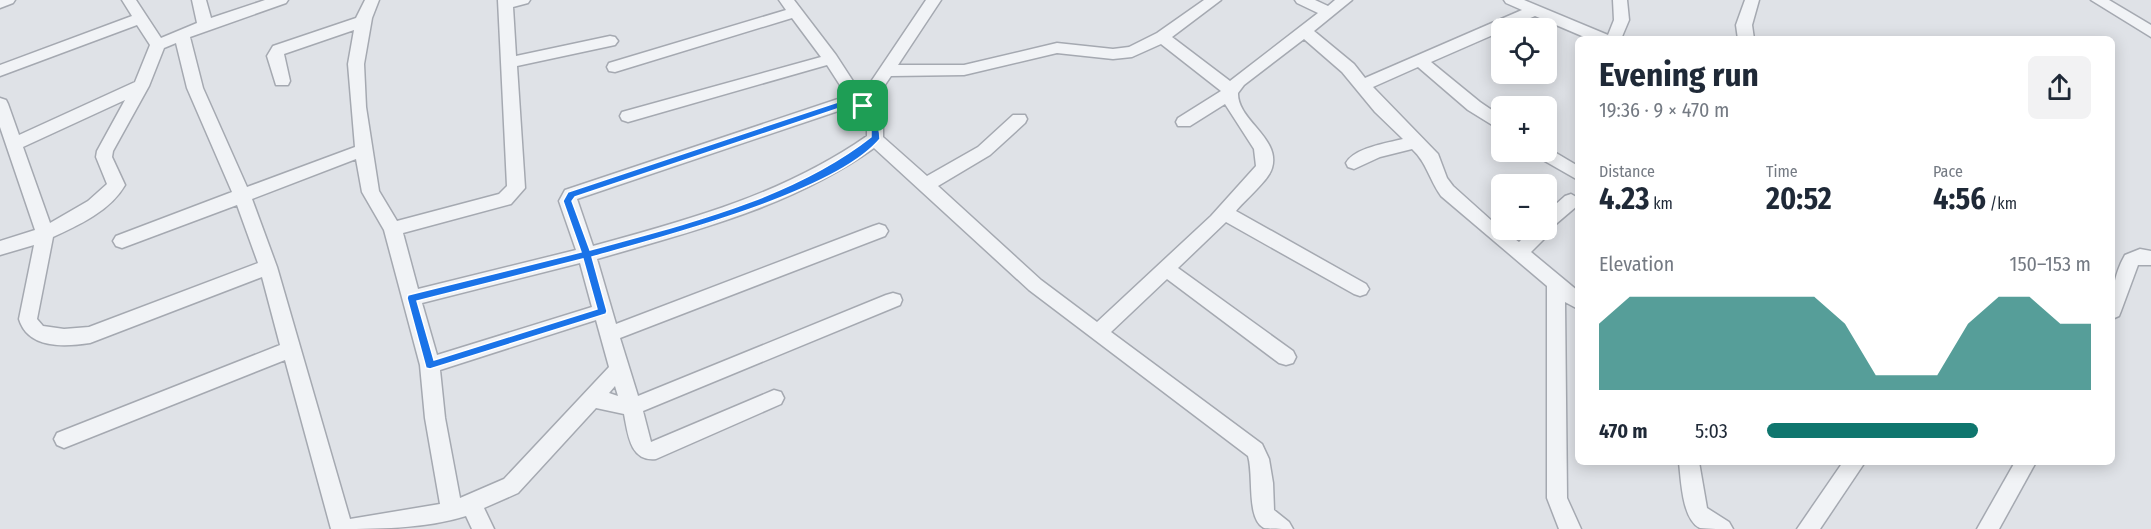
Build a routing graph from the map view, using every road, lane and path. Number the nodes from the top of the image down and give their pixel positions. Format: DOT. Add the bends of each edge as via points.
graph roads {
  1 [pos="8,0"];
  2 [pos="129,0"];
  3 [pos="199,0"];
  4 [pos="281,0"];
  5 [pos="372,0"];
  6 [pos="523,0"];
  7 [pos="934,0"];
  8 [pos="1214,0"];
  9 [pos="1302,0"];
  10 [pos="1345,0"];
  11 [pos="1511,0"];
  12 [pos="1620,0"];
  13 [pos="1752,0"];
  14 [pos="2098,0"];
  15 [pos="505,2"];
  16 [pos="0,3"];
  17 [pos="791,6"];
  18 [pos="1536,10"];
  19 [pos="1329,12"];
  20 [pos="140,18"];
  21 [pos="364,21"];
  22 [pos="205,25"];
  23 [pos="1305,31"];
  24 [pos="2151,32"];
  25 [pos="181,34"];
  26 [pos="1596,36"];
  27 [pos="1615,36"];
  28 [pos="1746,36"];
  29 [pos="1162,37"];
  30 [pos="610,41"];
  31 [pos="158,45"];
  32 [pos="831,59"];
  33 [pos="1420,61"];
  34 [pos="508,63"];
  35 [pos="615,67"];
  36 [pos="0,71"];
  37 [pos="886,71"];
  38 [pos="282,81"];
  39 [pos="141,86"];
  40 [pos="1364,86"];
  41 [pos="1231,90"];
  42 [pos="860,103"];
  43 [pos="0,104"];
  44 [pos="628,116"];
  45 [pos="1491,117"];
  46 [pos="1019,119"];
  47 [pos="1184,122"];
  48 [pos="875,139"];
  49 [pos="1415,142"];
  50 [pos="15,144"];
  51 [pos="363,150"];
  52 [pos="1557,161"];
  53 [pos="1354,163"];
  54 [pos="1575,172"];
  55 [pos="926,185"];
  56 [pos="242,195"];
  57 [pos="1571,201"];
  58 [pos="1224,213"];
  59 [pos="1557,214"];
  60 [pos="393,229"];
  61 [pos="879,231"];
  62 [pos="45,233"];
  63 [pos="1532,240"];
  64 [pos="122,241"];
  65 [pos="0,248"];
  66 [pos="1521,252"];
  67 [pos="587,255"];
  68 [pos="2151,258"];
  69 [pos="268,267"];
  70 [pos="1166,269"];
  71 [pos="1556,284"];
  72 [pos="1360,288"];
  73 [pos="412,298"];
  74 [pos="893,300"];
  75 [pos="1575,300"];
  76 [pos="2115,301"];
  77 [pos="602,311"];
  78 [pos="1097,333"];
  79 [pos="609,334"];
  80 [pos="290,349"];
  81 [pos="1286,357"];
  82 [pos="430,365"];
  83 [pos="619,369"];
  84 [pos="591,398"];
  85 [pos="774,398"];
  86 [pos="632,407"];
  87 [pos="64,439"];
  88 [pos="1689,465"];
  89 [pos="1853,465"];
  90 [pos="2023,465"];
  91 [pos="461,508"];
  92 [pos="342,529"];
  93 [pos="350,529"];
  94 [pos="483,529"];
  95 [pos="1282,529"];
  96 [pos="1570,529"];
  97 [pos="1722,529"];
  98 [pos="1808,529"];
  99 [pos="1988,529"];
  1 -- 16 [label="street"];
  2 -- 20 [label="street"];
  3 -- 22 [label="street"];
  4 -- 22 [label="street"];
  5 -- 21 [label="street"];
  6 -- 15 [label="street"];
  7 -- 37 [label="street"];
  8 -- 29 [label="street"];
  9 -- 19 [label="street"];
  10 -- 19 [label="street"];
  11 -- 18 [label="street"];
  12 -- 27 [label="street" via="1623,16"];
  13 -- 28 [label="street" via="1744,24"];
  14 -- 24 [label="street"];
  15 -- 34 [label="street"];
  17 -- 32 [label="street"];
  17 -- 35 [label="street"];
  18 -- 26 [label="street"];
  18 -- 33 [label="street"];
  19 -- 23 [label="street"];
  20 -- 31 [label="street"];
  20 -- 36 [label="street"];
  21 -- 38 [label="street" via="278,50 275,56"];
  21 -- 51 [label="street" via="356,64"];
  22 -- 25 [label="street"];
  23 -- 40 [label="street"];
  23 -- 41 [label="street"];
  25 -- 31 [label="street"];
  25 -- 56 [label="street" via="195,88"];
  29 -- 37 [label="street" via="1120,54 1057,48 964,70"];
  29 -- 41 [label="street"];
  30 -- 34 [label="street"];
  31 -- 39 [label="street"];
  32 -- 42 [label="street"];
  32 -- 44 [label="street"];
  33 -- 40 [label="street"];
  33 -- 45 [label="street"];
  34 -- 60 [label="street" via="516,188 505,199"];
  37 -- 42 [label="street"];
  39 -- 50 [label="street"];
  39 -- 62 [label="street" via="105,151 116,185 101,203"];
  40 -- 49 [label="street"];
  41 -- 47 [label="street"];
  41 -- 58 [label="street" via="1230,96 1259,145 1265,163"];
  42 -- 48 [label="street" via="875,128"];
  42 -- 67 [label="street" via="571,195 568,201"];
  43 -- 50 [label="street"];
  46 -- 55 [label="street" via="984,150"];
  48 -- 55 [label="street"];
  48 -- 67 [label="street" via="834,168 784,192 666,233"];
  49 -- 53 [label="street" via="1376,152"];
  49 -- 66 [label="street" via="1432,158 1447,191"];
  50 -- 62 [label="street"];
  51 -- 56 [label="street"];
  51 -- 60 [label="street" via="371,192"];
  52 -- 54 [label="street"];
  55 -- 78 [label="street" via="1035,285"];
  56 -- 64 [label="street"];
  56 -- 69 [label="street"];
  57 -- 59 [label="street"];
  58 -- 70 [label="street"];
  58 -- 72 [label="street"];
  60 -- 73 [label="street"];
  61 -- 79 [label="street"];
  62 -- 65 [label="street"];
  62 -- 69 [label="street" via="28,324 34,331 59,337 76,338 116,326"];
  63 -- 66 [label="street"];
  66 -- 71 [label="street"];
  67 -- 73 [label="street"];
  67 -- 77 [label="street"];
  68 -- 76 [label="street" via="2140,256 2131,260"];
  69 -- 80 [label="street"];
  70 -- 78 [label="street"];
  70 -- 81 [label="street"];
  71 -- 75 [label="street"];
  71 -- 96 [label="street" via="1557,498"];
  73 -- 82 [label="street"];
  74 -- 86 [label="street"];
  77 -- 79 [label="street"];
  77 -- 82 [label="street"];
  78 -- 95 [label="street" via="1255,450 1263,483 1262,510 1269,521"];
  79 -- 83 [label="street"];
  80 -- 87 [label="street"];
  80 -- 92 [label="street"];
  82 -- 91 [label="street" via="435,418"];
  83 -- 84 [label="street"];
  83 -- 86 [label="street"];
  84 -- 86 [label="street"];
  84 -- 91 [label="street" via="511,486"];
  85 -- 86 [label="street" via="647,451 641,444"];
  88 -- 97 [label="street" via="1697,512"];
  89 -- 98 [label="street"];
  90 -- 99 [label="street"];
  91 -- 93 [label="street"];
  91 -- 94 [label="street"];
}
